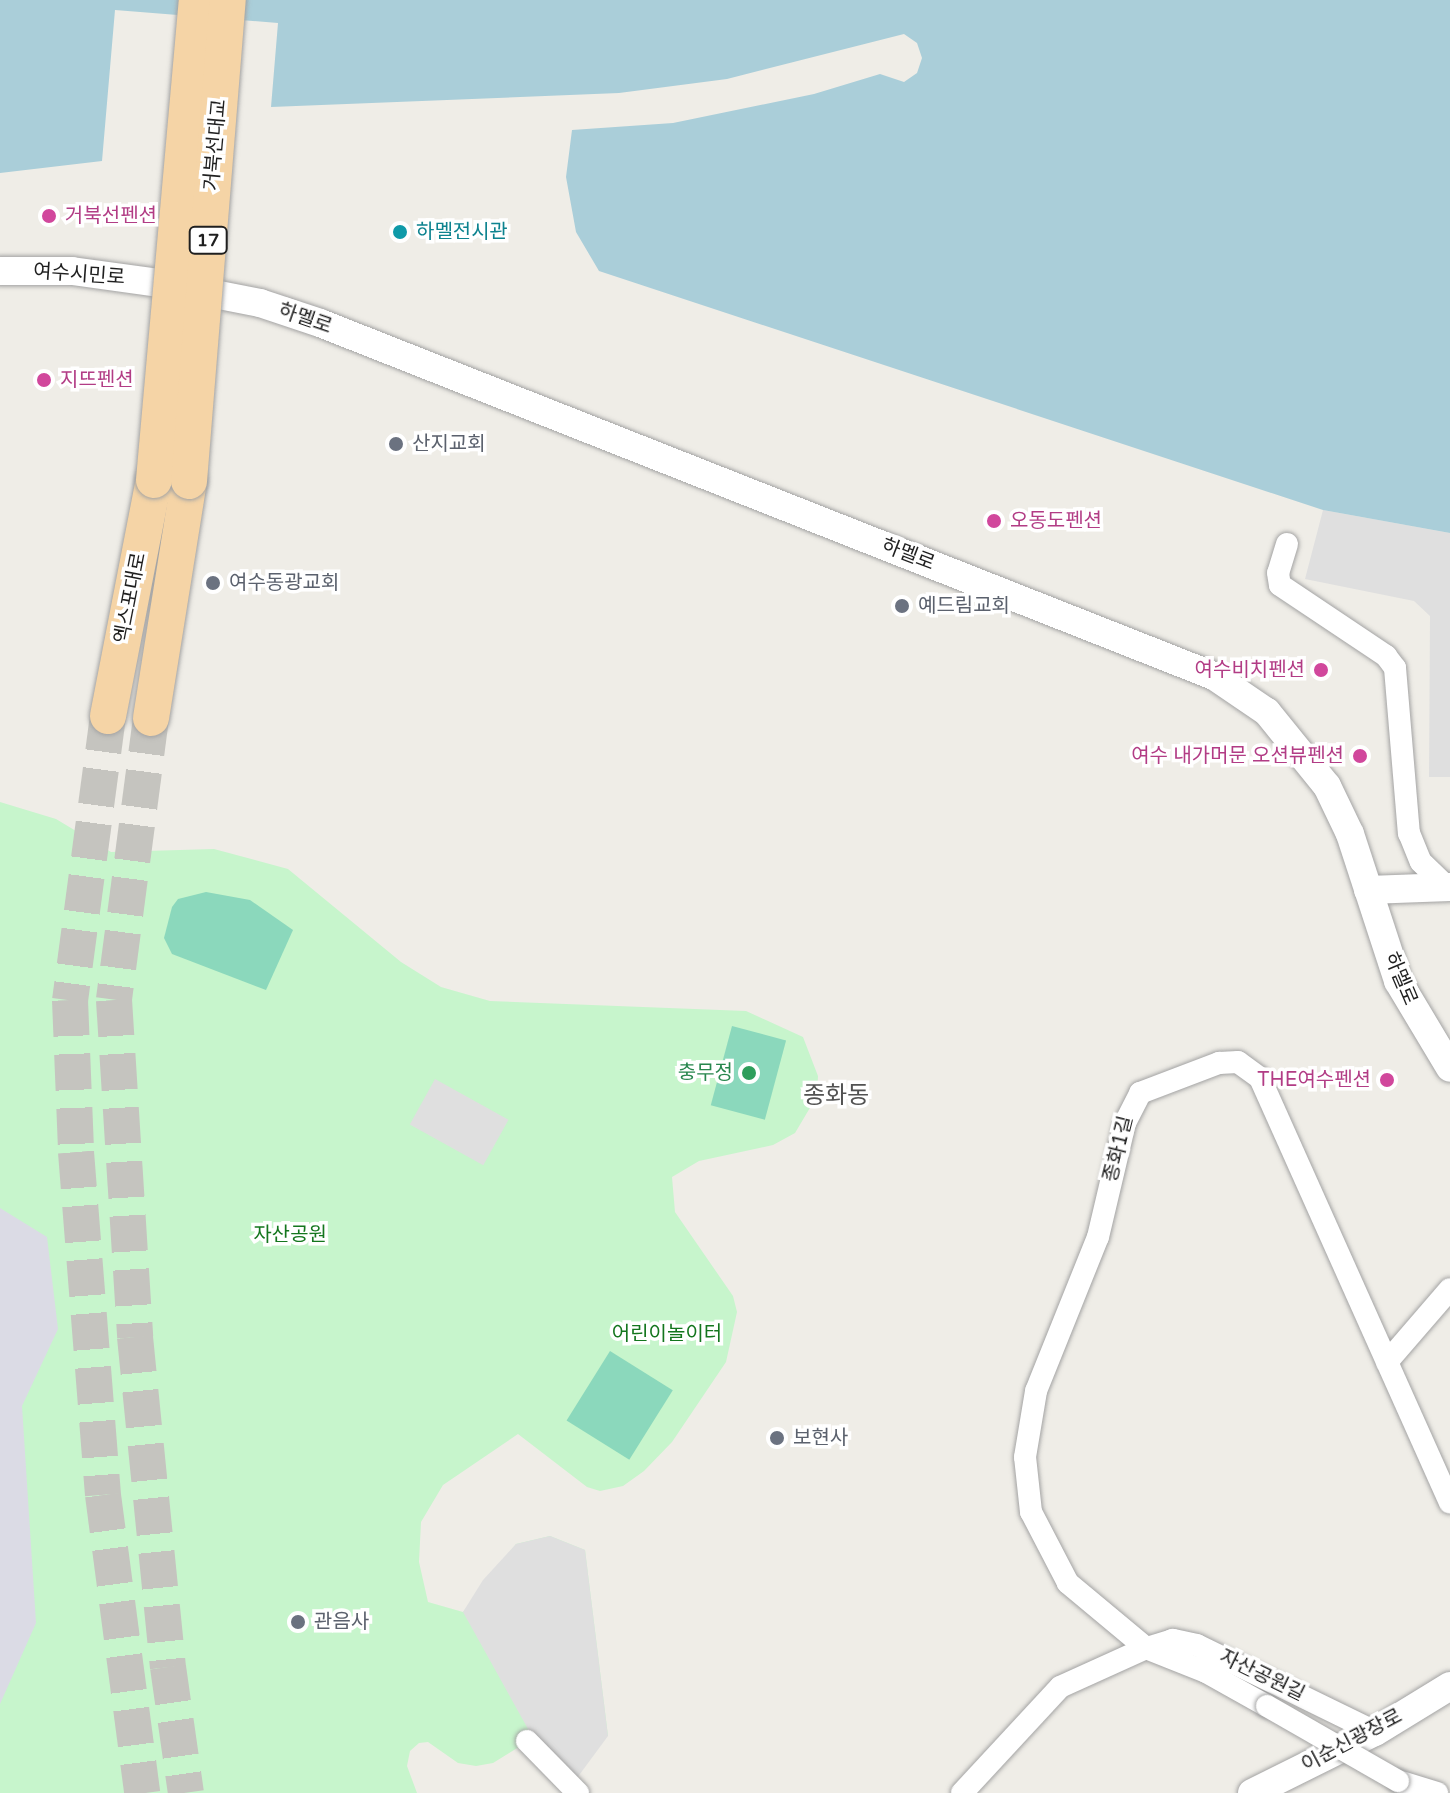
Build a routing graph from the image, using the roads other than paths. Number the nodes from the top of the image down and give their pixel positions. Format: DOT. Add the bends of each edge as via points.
graph roads {
  1 [pos="197,0"];
  2 [pos="228,0"];
  3 [pos="0,271"];
  4 [pos="158,283"];
  5 [pos="171,480"];
  6 [pos="1287,544"];
  7 [pos="108,716"];
  8 [pos="151,718"];
  9 [pos="1448,887"];
  10 [pos="1368,890"];
  11 [pos="1450,1068"];
  12 [pos="1450,1289"];
  13 [pos="1387,1362"];
  14 [pos="1450,1502"];
  15 [pos="1146,1648"];
  16 [pos="1450,1686"];
  17 [pos="1375,1732"];
  18 [pos="527,1741"];
  19 [pos="578,1793"];
  20 [pos="962,1793"];
  21 [pos="1252,1793"];
  22 [pos="1437,1793"];
  1 -- 5 [label="main road, 거북선대교 / 17, bridge"];
  2 -- 5 [label="main road, 거북선대교 / 17, bridge"];
  3 -- 4 [label="street, 여수시민로" via="72,271"];
  4 -- 10 [label="street, 하멜로" via="260,303 320,323 1214,676 1267,712 1309,758 1343,817"];
  5 -- 7 [label="main road, 엑스포대로 / 17"];
  5 -- 8 [label="main road, 엑스포대로 / 17"];
  6 -- 9 [label="street" via="1278,573 1283,588 1386,656 1395,668 1409,833 1421,862"];
  9 -- 10 [label="street"];
  10 -- 11 [label="street, 하멜로" via="1401,989"];
  12 -- 13 [label="street"];
  13 -- 14 [label="street, 종화1길"];
  13 -- 15 [label="street, 종화1길" via="1253,1070 1238,1062 1219,1063 1140,1093 1125,1123 1098,1237 1038,1383 1025,1477 1031,1512 1059,1572"];
  15 -- 17 [label="street, 자산공원길" via="1173,1640 1197,1645"];
  15 -- 20 [label="street, 자산공원길" via="1066,1682"];
  15 -- 22 [label="street, 자산공원길, bridge" via="1206,1672 1398,1781"];
  16 -- 17 [label="street, 이순신광장로"];
  17 -- 21 [label="street, 이순신광장로"];
  18 -- 19 [label="street"];
}
